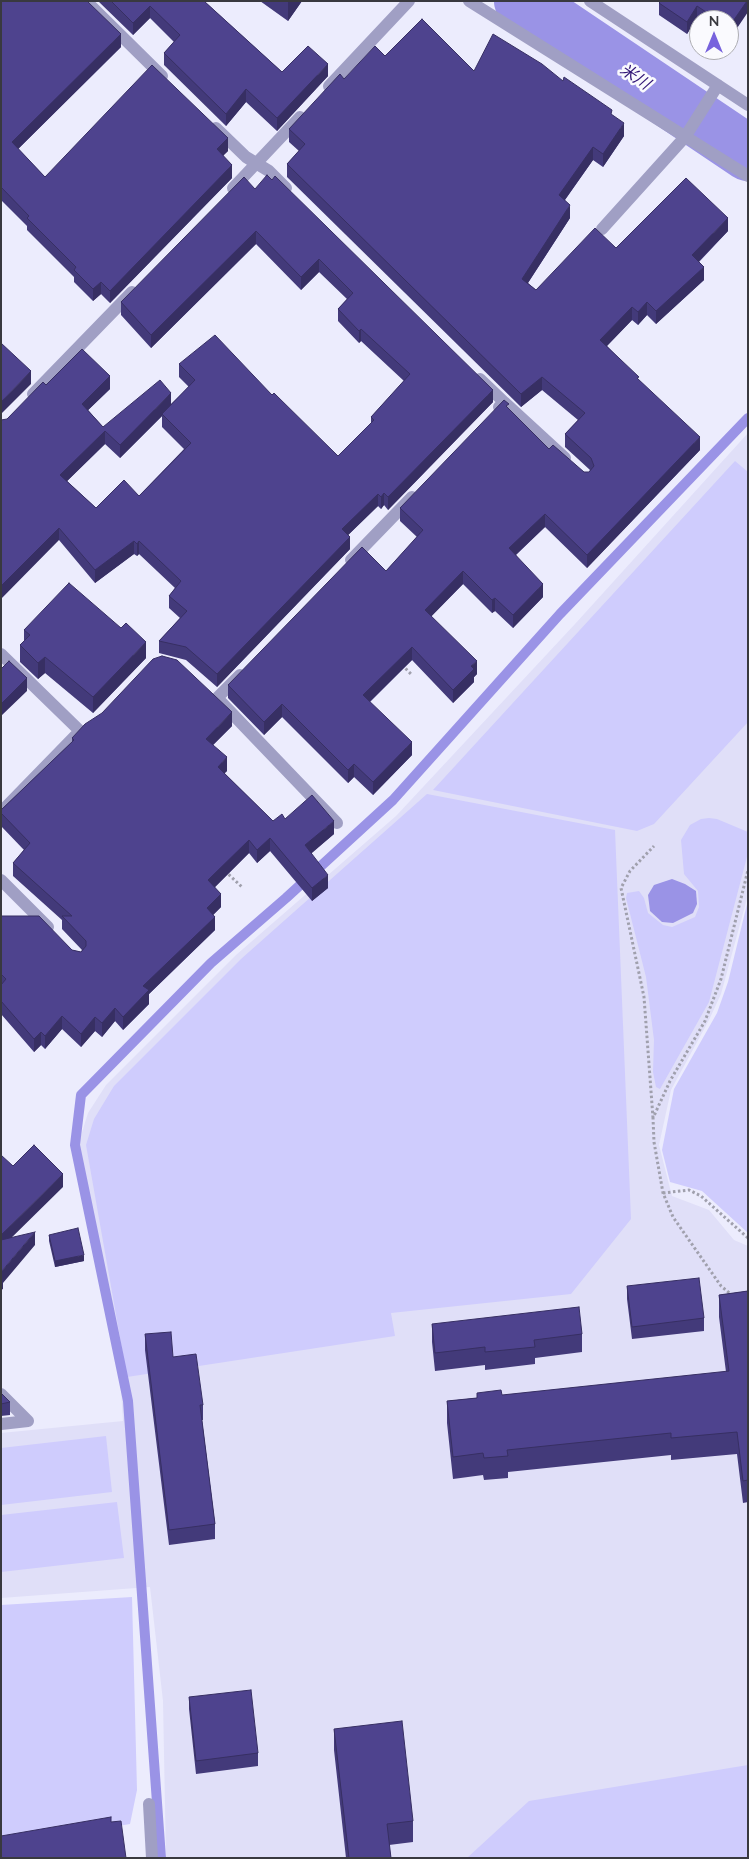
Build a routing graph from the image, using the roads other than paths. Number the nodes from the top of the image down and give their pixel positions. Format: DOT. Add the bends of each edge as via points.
graph roads {
  1 [pos="86,1"];
  2 [pos="409,1"];
  3 [pos="469,1"];
  4 [pos="590,1"];
  5 [pos="610,6"];
  6 [pos="169,83"];
  7 [pos="718,85"];
  8 [pos="323,93"];
  9 [pos="748,105"];
  10 [pos="310,108"];
  11 [pos="204,117"];
  12 [pos="688,133"];
  13 [pos="257,164"];
  14 [pos="748,176"];
  15 [pos="298,199"];
  16 [pos="222,200"];
  17 [pos="602,228"];
  18 [pos="139,285"];
  19 [pos="468,367"];
  20 [pos="504,402"];
  21 [pos="22,405"];
  22 [pos="490,416"];
  23 [pos="572,465"];
  24 [pos="421,487"];
  25 [pos="345,566"];
  26 [pos="1,654"];
  27 [pos="248,666"];
  28 [pos="1,812"];
  29 [pos="337,823"];
  30 [pos="1,880"];
  31 [pos="57,936"];
  32 [pos="1,1394"];
  33 [pos="1,1424"];
  34 [pos="149,1804"];
  35 [pos="152,1858"];
  1 -- 6 [label="street"];
  2 -- 8 [label="street"];
  3 -- 12 [label="street"];
  4 -- 5 [label="street"];
  5 -- 7 [label="street"];
  7 -- 9 [label="street"];
  7 -- 12 [label="street"];
  10 -- 13 [label="street"];
  11 -- 13 [label="street"];
  12 -- 14 [label="street"];
  12 -- 17 [label="street"];
  13 -- 15 [label="street"];
  13 -- 16 [label="street"];
  18 -- 21 [label="street"];
  19 -- 20 [label="street"];
  20 -- 22 [label="street"];
  20 -- 23 [label="street"];
  24 -- 25 [label="street"];
  26 -- 28 [label="street" via="84,728"];
  27 -- 29 [label="street" via="213,695"];
  30 -- 31 [label="street"];
  32 -- 33 [label="street" via="28,1421"];
  34 -- 35 [label="street"];
}
